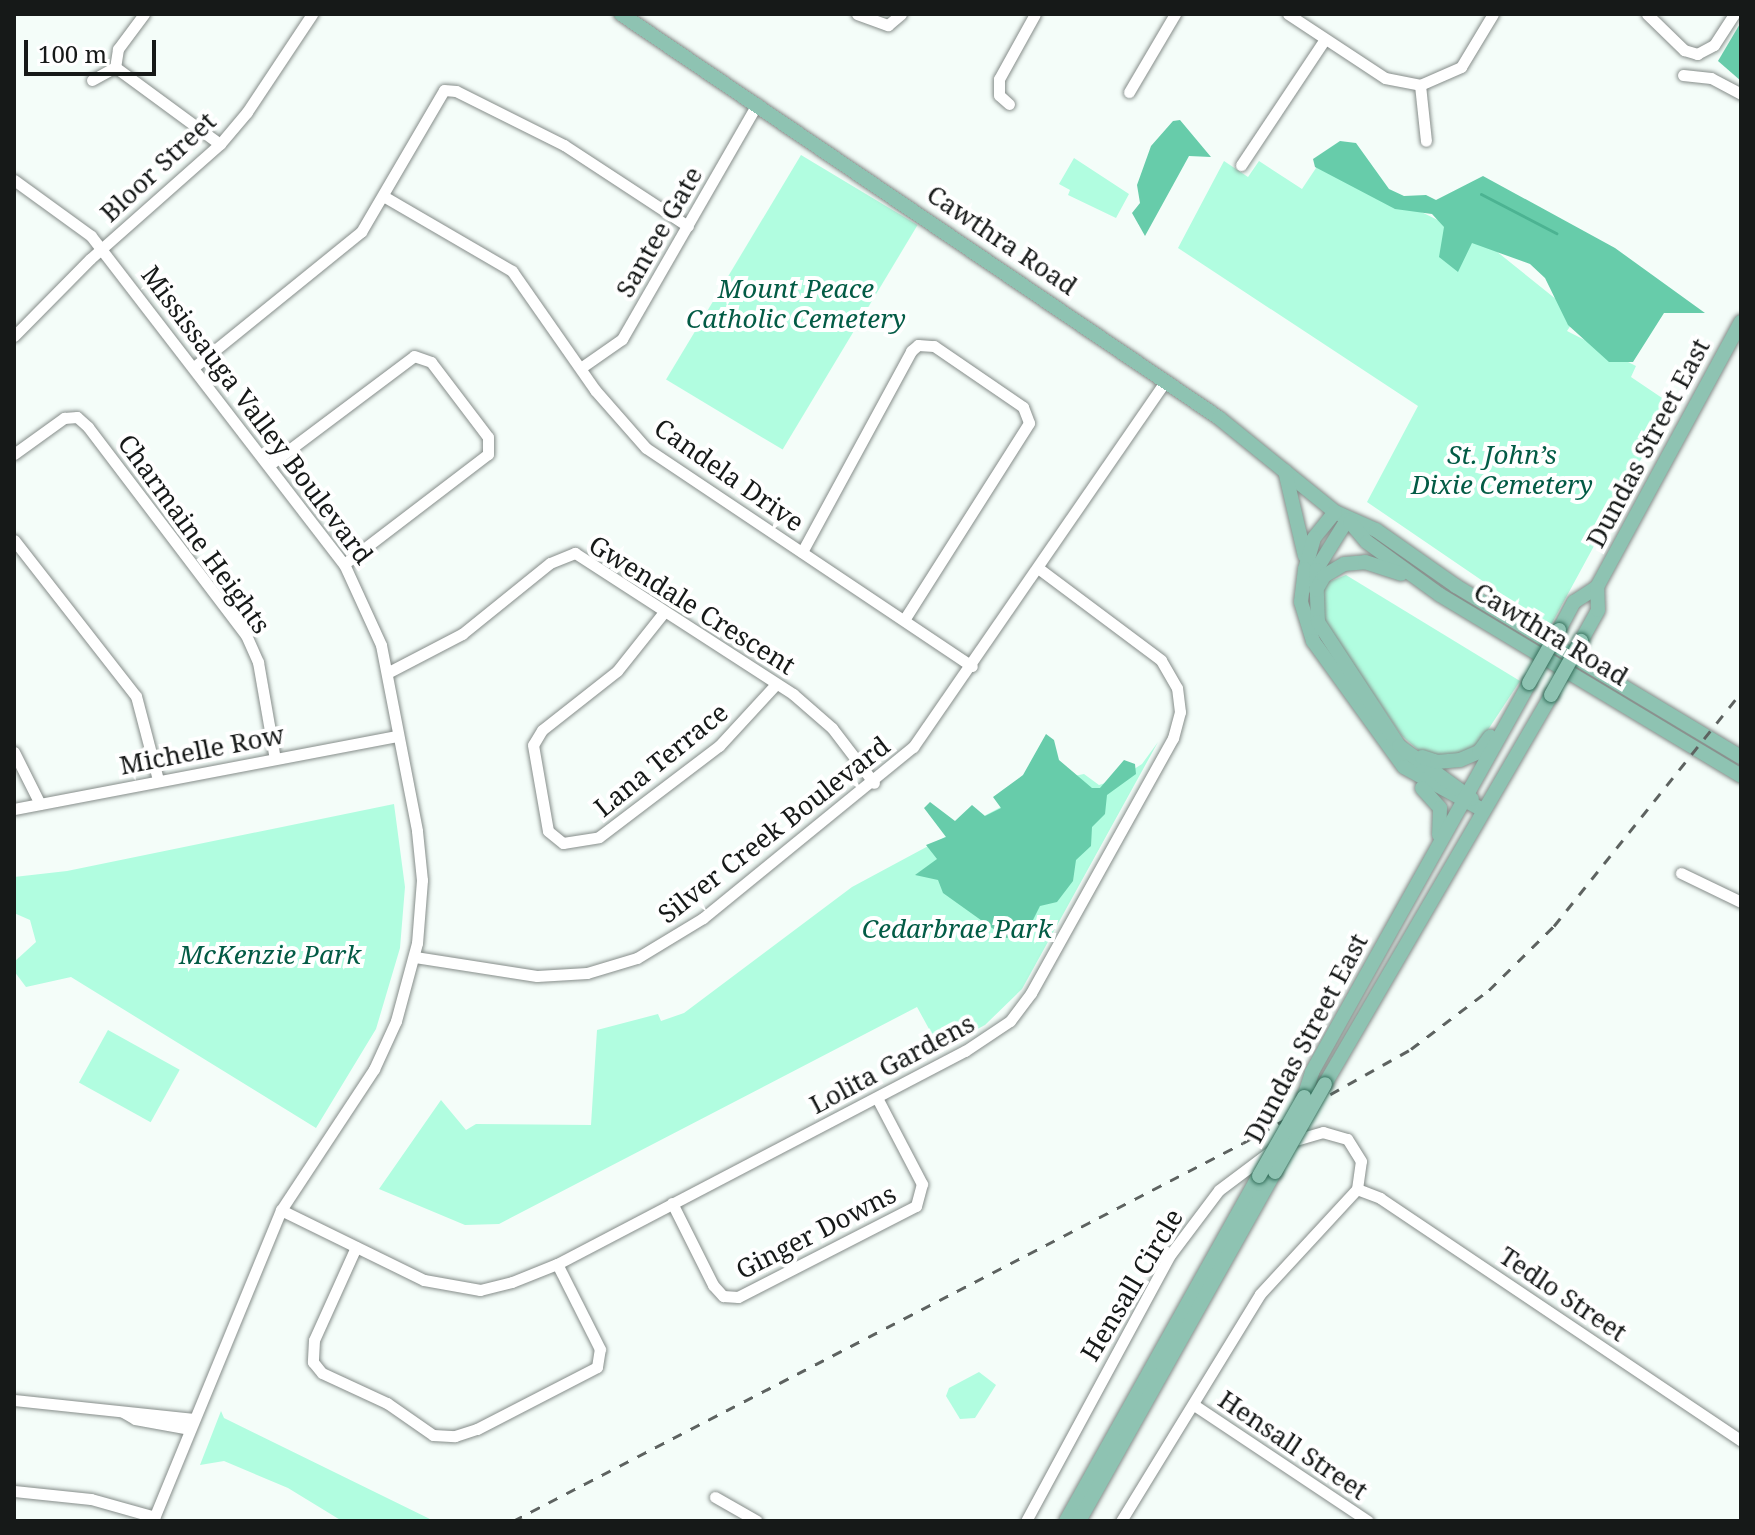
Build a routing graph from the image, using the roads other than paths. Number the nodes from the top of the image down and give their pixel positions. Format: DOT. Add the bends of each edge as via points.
graph roads {
  1 [pos="144,14"];
  2 [pos="312,14"];
  3 [pos="621,14"];
  4 [pos="857,14"];
  5 [pos="901,14"];
  6 [pos="1035,14"];
  7 [pos="1175,14"];
  8 [pos="1288,14"];
  9 [pos="1493,14"];
  10 [pos="1647,14"];
  11 [pos="1734,14"];
  12 [pos="1325,39"];
  13 [pos="115,67"];
  14 [pos="1683,75"];
  15 [pos="92,80"];
  16 [pos="1420,85"];
  17 [pos="1129,92"];
  18 [pos="1741,94"];
  19 [pos="757,104"];
  20 [pos="1009,104"];
  21 [pos="1426,141"];
  22 [pos="220,144"];
  23 [pos="1241,165"];
  24 [pos="14,180"];
  25 [pos="385,197"];
  26 [pos="688,226"];
  27 [pos="102,248"];
  28 [pos="1741,322"];
  29 [pos="14,336"];
  30 [pos="194,367"];
  31 [pos="582,367"];
  32 [pos="1165,382"];
  33 [pos="14,454"];
  34 [pos="269,465"];
  35 [pos="1285,471"];
  36 [pos="1341,516"];
  37 [pos="14,540"];
  38 [pos="802,552"];
  39 [pos="344,564"];
  40 [pos="1038,568"];
  41 [pos="1305,569"];
  42 [pos="1420,582"];
  43 [pos="1597,587"];
  44 [pos="1314,594"];
  45 [pos="664,612"];
  46 [pos="904,620"];
  47 [pos="972,666"];
  48 [pos="387,673"];
  49 [pos="776,684"];
  50 [pos="1517,704"];
  51 [pos="398,736"];
  52 [pos="14,752"];
  53 [pos="1741,757"];
  54 [pos="275,759"];
  55 [pos="1407,760"];
  56 [pos="1741,776"];
  57 [pos="158,780"];
  58 [pos="874,783"];
  59 [pos="1465,797"];
  60 [pos="40,804"];
  61 [pos="14,809"];
  62 [pos="1483,810"];
  63 [pos="1423,871"];
  64 [pos="1681,873"];
  65 [pos="1741,902"];
  66 [pos="415,957"];
  67 [pos="877,1098"];
  68 [pos="1357,1189"];
  69 [pos="672,1203"];
  70 [pos="281,1210"];
  71 [pos="356,1247"];
  72 [pos="557,1264"];
  73 [pos="14,1400"];
  74 [pos="1194,1405"];
  75 [pos="192,1424"];
  76 [pos="1741,1441"];
  77 [pos="14,1491"];
  78 [pos="715,1497"];
  79 [pos="154,1519"];
  80 [pos="757,1521"];
  81 [pos="1026,1521"];
  82 [pos="1066,1521"];
  83 [pos="1079,1521"];
  84 [pos="1121,1521"];
  85 [pos="1368,1521"];
  1 -- 13 [label="street" via="118,49"];
  2 -- 22 [label="street, Bloor Street"];
  3 -- 19 [label="main road, Cawthra Road"];
  4 -- 5 [label="street" via="879,25 897,21"];
  6 -- 20 [label="street" via="999,79 999,95"];
  7 -- 17 [label="street"];
  8 -- 12 [label="street"];
  9 -- 16 [label="street" via="1461,67"];
  10 -- 11 [label="street" via="1684,50 1697,54 1714,45"];
  12 -- 16 [label="street" via="1385,78"];
  12 -- 23 [label="street"];
  13 -- 15 [label="street"];
  13 -- 22 [label="street"];
  14 -- 18 [label="street" via="1711,78"];
  16 -- 21 [label="street"];
  19 -- 26 [label="street, Santee Gate"];
  19 -- 32 [label="main road, Cawthra Road"];
  22 -- 27 [label="street, Bloor Street"];
  24 -- 27 [label="street, Mississauga Valley Boulevard"];
  25 -- 26 [label="street" via="437,100 444,90 456,91 564,145"];
  25 -- 30 [label="street" via="346,248"];
  25 -- 31 [label="street, Candela Drive" via="512,271"];
  26 -- 31 [label="street, Santee Gate" via="622,339"];
  27 -- 29 [label="street, Bloor Street"];
  27 -- 30 [label="street, Mississauga Valley Boulevard"];
  28 -- 43 [label="main road, Dundas Street East"];
  30 -- 34 [label="street, Mississauga Valley Boulevard"];
  31 -- 38 [label="street, Candela Drive" via="595,390 646,448"];
  32 -- 35 [label="main road, Cawthra Road"];
  32 -- 40 [label="street, Silver Creek Boulevard"];
  33 -- 54 [label="street, Charmaine Heights" via="64,418 77,417 88,427 246,635 258,662"];
  34 -- 39 [label="street, Mississauga Valley Boulevard"];
  34 -- 39 [label="street" via="414,356 431,362 488,437 488,454"];
  35 -- 36 [label="main road, Cawthra Road"];
  35 -- 41 [label="main road" via="1305,540"];
  36 -- 41 [label="main road" via="1314,538"];
  36 -- 42 [label="main road, Cawthra Road"];
  36 -- 44 [label="main road" via="1321,557"];
  36 -- 53 [label="main road, Cawthra Road" via="1376,530 1456,586"];
  37 -- 57 [label="street" via="136,696"];
  38 -- 46 [label="street, Candela Drive"];
  38 -- 46 [label="street" via="911,351 918,345 934,346 1023,407 1029,423"];
  39 -- 48 [label="street, Mississauga Valley Boulevard" via="369,611"];
  40 -- 47 [label="street, Silver Creek Boulevard"];
  40 -- 67 [label="street, Lolita Gardens" via="1161,660 1178,698 1173,738 1031,993 1010,1021"];
  41 -- 55 [label="main road" via="1301,602 1313,641"];
  42 -- 44 [label="main road" via="1373,564 1344,564 1324,576"];
  42 -- 56 [label="main road, Cawthra Road"];
  43 -- 50 [label="main road, Dundas Street East, bridge" via="1574,602"];
  43 -- 62 [label="main road, Dundas Street East, bridge" via="1598,610"];
  44 -- 55 [label="main road" via="1326,639"];
  45 -- 48 [label="street, Gwendale Crescent" via="575,553 562,556 462,634"];
  45 -- 49 [label="street, Gwendale Crescent"];
  45 -- 49 [label="street, Lana Terrace" via="617,671 542,730 533,745 548,831 563,843 599,837 719,746"];
  46 -- 47 [label="street, Candela Drive"];
  47 -- 58 [label="street, Silver Creek Boulevard" via="930,727"];
  48 -- 51 [label="street, Mississauga Valley Boulevard"];
  49 -- 58 [label="street, Gwendale Crescent" via="832,728"];
  50 -- 55 [label="main road" via="1506,711 1485,747 1469,757"];
  50 -- 59 [label="main road, Dundas Street East"];
  51 -- 54 [label="street, Michelle Row"];
  51 -- 66 [label="street, Mississauga Valley Boulevard" via="422,880"];
  52 -- 60 [label="street"];
  54 -- 57 [label="street, Michelle Row"];
  55 -- 59 [label="main road"];
  55 -- 63 [label="main road" via="1405,777 1433,796 1442,816"];
  57 -- 60 [label="street, Michelle Row"];
  58 -- 66 [label="street, Silver Creek Boulevard" via="694,925 637,958 587,973 537,976"];
  59 -- 62 [label="main road"];
  59 -- 63 [label="main road, Dundas Street East"];
  60 -- 61 [label="street, Michelle Row"];
  62 -- 83 [label="main road, Dundas Street East, bridge"];
  63 -- 82 [label="main road, Dundas Street East, bridge" via="1312,1072 1304,1097"];
  64 -- 65 [label="street"];
  66 -- 70 [label="street, Mississauga Valley Boulevard" via="405,998 374,1069"];
  67 -- 69 [label="street, Lolita Gardens"];
  67 -- 69 [label="street, Ginger Downs" via="922,1184 916,1206 752,1290 738,1297 723,1296"];
  68 -- 74 [label="street" via="1267,1283"];
  68 -- 76 [label="street, Tedlo Street" via="1380,1198"];
  68 -- 81 [label="street, Hensall Circle" via="1362,1172 1358,1151 1343,1136 1323,1132 1279,1145 1219,1190 1162,1267"];
  69 -- 72 [label="street, Lolita Gardens"];
  70 -- 71 [label="street, Lolita Gardens"];
  70 -- 75 [label="street, Mississauga Valley Boulevard"];
  71 -- 72 [label="street, Lolita Gardens" via="424,1280 454,1288 491,1287"];
  71 -- 72 [label="street" via="314,1340 313,1362 322,1373 387,1403 433,1435 477,1429 597,1367 600,1349"];
  73 -- 75 [label="street"];
  74 -- 84 [label="street"];
  74 -- 85 [label="street, Hensall Street"];
  75 -- 79 [label="street, Mississauga Valley Boulevard"];
  77 -- 79 [label="street" via="91,1499"];
  78 -- 80 [label="street"];
}
